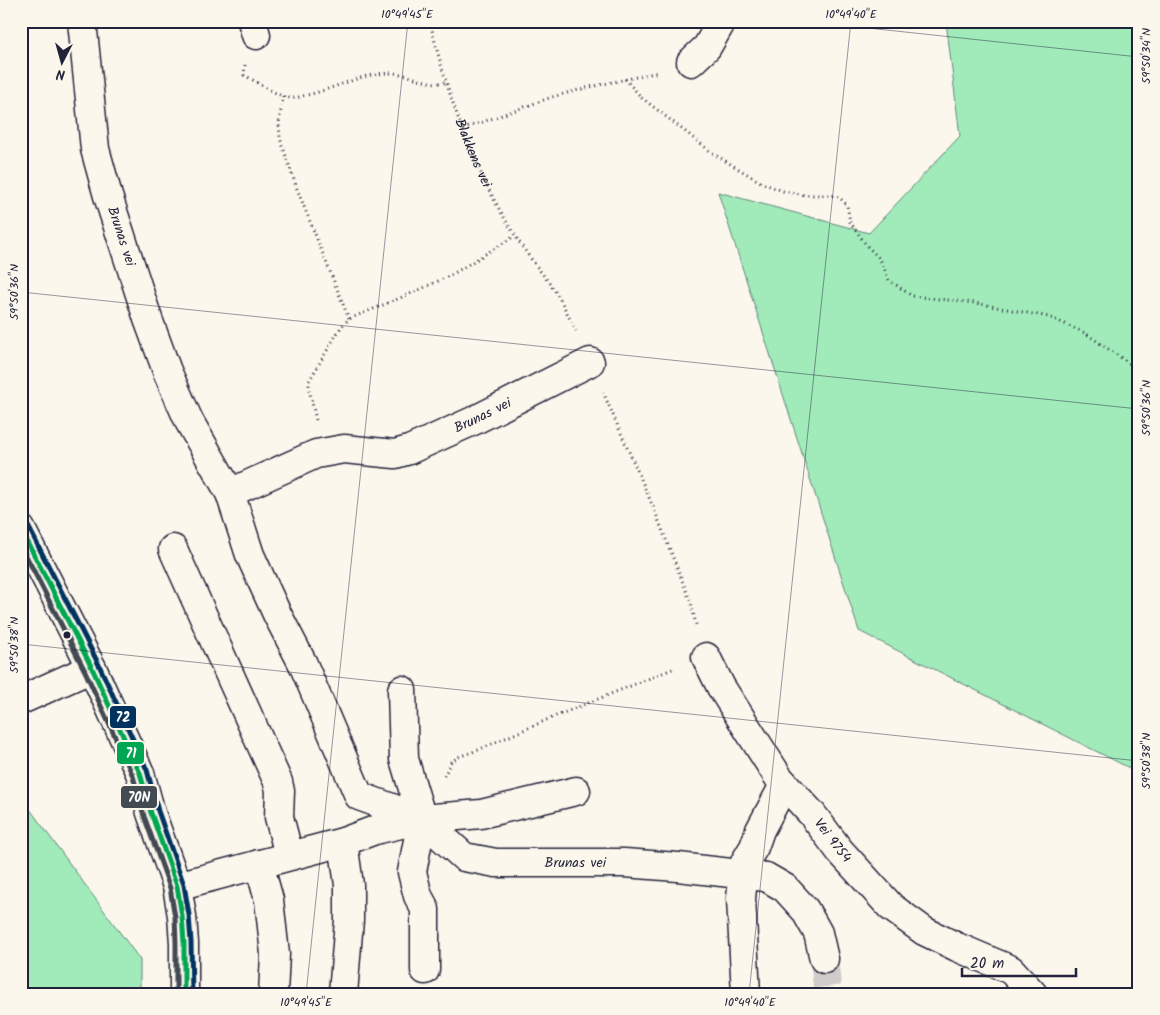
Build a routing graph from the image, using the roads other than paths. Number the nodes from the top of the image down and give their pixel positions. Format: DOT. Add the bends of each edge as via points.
graph roads {
  1 [pos="82,21"];
  2 [pos="722,21"];
  3 [pos="691,62"];
  4 [pos="590,362"];
  5 [pos="230,493"];
  6 [pos="21,529"];
  7 [pos="173,549"];
  8 [pos="706,657"];
  9 [pos="92,668"];
  10 [pos="402,690"];
  11 [pos="21,700"];
  12 [pos="784,785"];
  13 [pos="576,791"];
  14 [pos="422,819"];
  15 [pos="343,842"];
  16 [pos="289,855"];
  17 [pos="259,864"];
  18 [pos="743,875"];
  19 [pos="177,886"];
  20 [pos="824,959"];
  21 [pos="425,970"];
  22 [pos="184,994"];
  23 [pos="273,994"];
  24 [pos="343,994"];
  25 [pos="746,994"];
  26 [pos="1033,994"];
  1 -- 5 [label="street, Brunas vei" via="95,149 113,213 167,371 189,421"];
  2 -- 3 [label="street" via="707,47"];
  4 -- 5 [label="street, Brunas vei" via="409,450 395,454 344,449 314,455"];
  5 -- 14 [label="street, Brunas vei" via="250,555 303,664 359,796"];
  6 -- 9 [label="street"];
  7 -- 16 [label="street" via="278,782 279,817"];
  8 -- 12 [label="street, Vei 9754"];
  9 -- 11 [label="street"];
  9 -- 19 [label="street" via="140,773"];
  10 -- 14 [label="street" via="404,759"];
  12 -- 18 [label="street" via="745,862"];
  12 -- 26 [label="street, Vei 9754" via="891,907 924,931 1011,970"];
  13 -- 14 [label="street" via="481,814"];
  14 -- 15 [label="street" via="375,830"];
  14 -- 18 [label="street, Brunas vei" via="464,857 478,861 624,863"];
  14 -- 21 [label="street" via="412,872 425,909"];
  15 -- 16 [label="street"];
  15 -- 24 [label="street" via="349,885"];
  16 -- 17 [label="street"];
  17 -- 19 [label="street"];
  17 -- 23 [label="street" via="268,900 275,954"];
  18 -- 20 [label="street, Brunas vei" via="766,877 785,888 805,910 818,933"];
  18 -- 25 [label="street" via="741,898"];
  19 -- 22 [label="street" via="184,943"];
}
